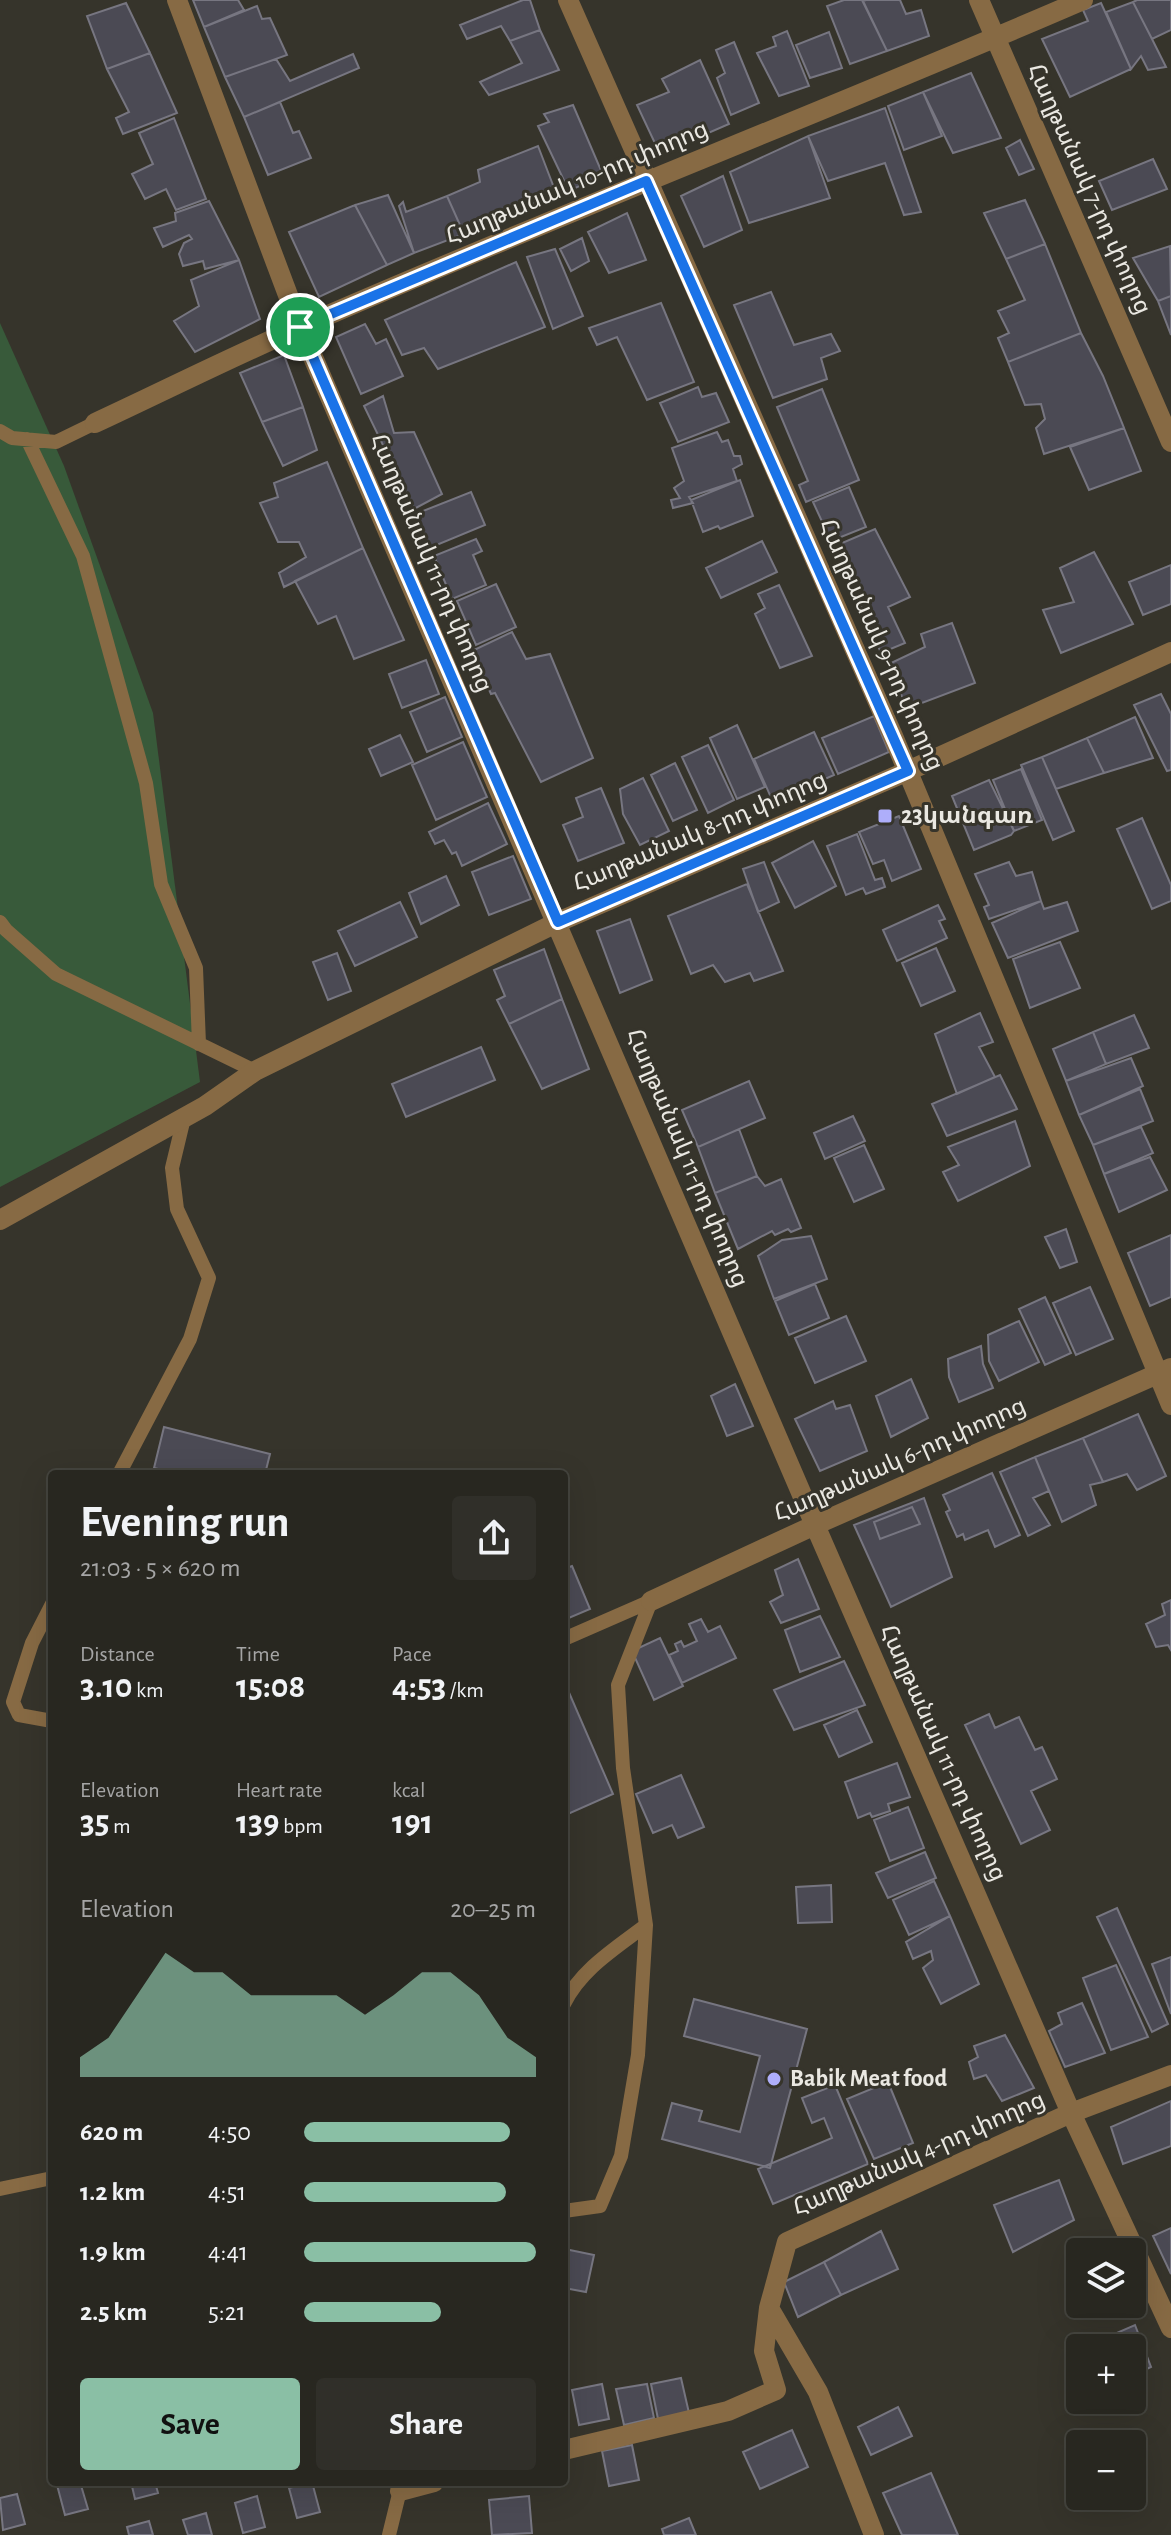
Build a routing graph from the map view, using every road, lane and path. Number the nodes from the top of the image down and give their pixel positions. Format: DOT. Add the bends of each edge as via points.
graph roads {
  1 [pos="177,0"];
  2 [pos="568,0"];
  3 [pos="979,0"];
  4 [pos="1083,0"];
  5 [pos="995,39"];
  6 [pos="646,181"];
  7 [pos="300,327"];
  8 [pos="95,423"];
  9 [pos="0,431"];
  10 [pos="27,439"];
  11 [pos="1171,442"];
  12 [pos="1171,652"];
  13 [pos="908,771"];
  14 [pos="0,922"];
  15 [pos="558,922"];
  16 [pos="199,1044"];
  17 [pos="255,1071"];
  18 [pos="184,1118"];
  19 [pos="0,1220"];
  20 [pos="1164,1371"];
  21 [pos="1171,1405"];
  22 [pos="121,1470"];
  23 [pos="815,1525"];
  24 [pos="651,1601"];
  25 [pos="48,1612"];
  26 [pos="568,1637"];
  27 [pos="48,1720"];
  28 [pos="646,1925"];
  29 [pos="568,1996"];
  30 [pos="1171,2075"];
  31 [pos="1071,2113"];
  32 [pos="48,2179"];
  33 [pos="0,2189"];
  34 [pos="568,2210"];
  35 [pos="769,2308"];
  36 [pos="1171,2328"];
  37 [pos="568,2449"];
  38 [pos="401,2486"];
  39 [pos="389,2535"];
  40 [pos="874,2535"];
  1 -- 7 [label="street, Հաղթանակ 11-րդ փողոց"];
  2 -- 6 [label="street, Հաղթանակ 9-րդ փողոց"];
  3 -- 5 [label="street, Հաղթանակ 7-րդ փողոց"];
  4 -- 5 [label="street, Հաղթանակ 10-րդ փողոց"];
  5 -- 6 [label="street, Հաղթանակ 10-րդ փողոց"];
  5 -- 11 [label="street, Հաղթանակ 7-րդ փողոց"];
  6 -- 7 [label="street, Հաղթանակ 10-րդ փողոց"];
  6 -- 13 [label="street, Հաղթանակ 9-րդ փողոց"];
  7 -- 8 [label="street, Հաղթանակ 10-րդ փողոց"];
  7 -- 15 [label="street, Հաղթանակ 11-րդ փողոց"];
  8 -- 10 [label="lane" via="56,442"];
  9 -- 10 [label="lane"];
  10 -- 16 [label="lane" via="83,556 146,783 161,884 196,968"];
  12 -- 13 [label="street, Հաղթանակ 8-րդ փողոց"];
  13 -- 15 [label="street, Հաղթանակ 8-րդ փողոց"];
  13 -- 20 [label="street, Հաղթանակ 9-րդ փողոց"];
  14 -- 16 [label="lane" via="56,974"];
  15 -- 17 [label="street, Հաղթանակ 8-րդ փողոց"];
  15 -- 23 [label="street, Հաղթանակ 11-րդ փողոց"];
  16 -- 17 [label="lane"];
  17 -- 18 [label="street, Հաղթանակ 8-րդ փողոց"];
  18 -- 19 [label="street, Հաղթանակ 8-րդ փողոց"];
  18 -- 22 [label="lane" via="172,1168 177,1209 209,1278 190,1339"];
  20 -- 21 [label="street, Հաղթանակ 9-րդ փողոց"];
  20 -- 23 [label="street, Հաղթանակ 6-րդ փողոց"];
  23 -- 24 [label="street, Հաղթանակ 6-րդ փողոց"];
  23 -- 31 [label="street, Հաղթանակ 11-րդ փողոց"];
  24 -- 26 [label="lane"];
  24 -- 28 [label="lane" via="618,1685 623,1768"];
  25 -- 27 [label="lane" via="13,1702 19,1715"];
  28 -- 29 [label="lane" via="593,1966"];
  28 -- 34 [label="lane" via="638,2055 621,2156 600,2206"];
  30 -- 31 [label="street, Հաղթանակ 4-րդ փողոց"];
  31 -- 35 [label="street, Հաղթանակ 4-րդ փողոց" via="787,2242"];
  31 -- 36 [label="street, Հաղթանակ 11-րդ փողոց"];
  32 -- 33 [label="lane"];
  35 -- 37 [label="street, Հաղթանակ 4-րդ փողոց" via="764,2351 776,2390 728,2411"];
  35 -- 40 [label="street" via="818,2392"];
  38 -- 39 [label="lane"];
}
